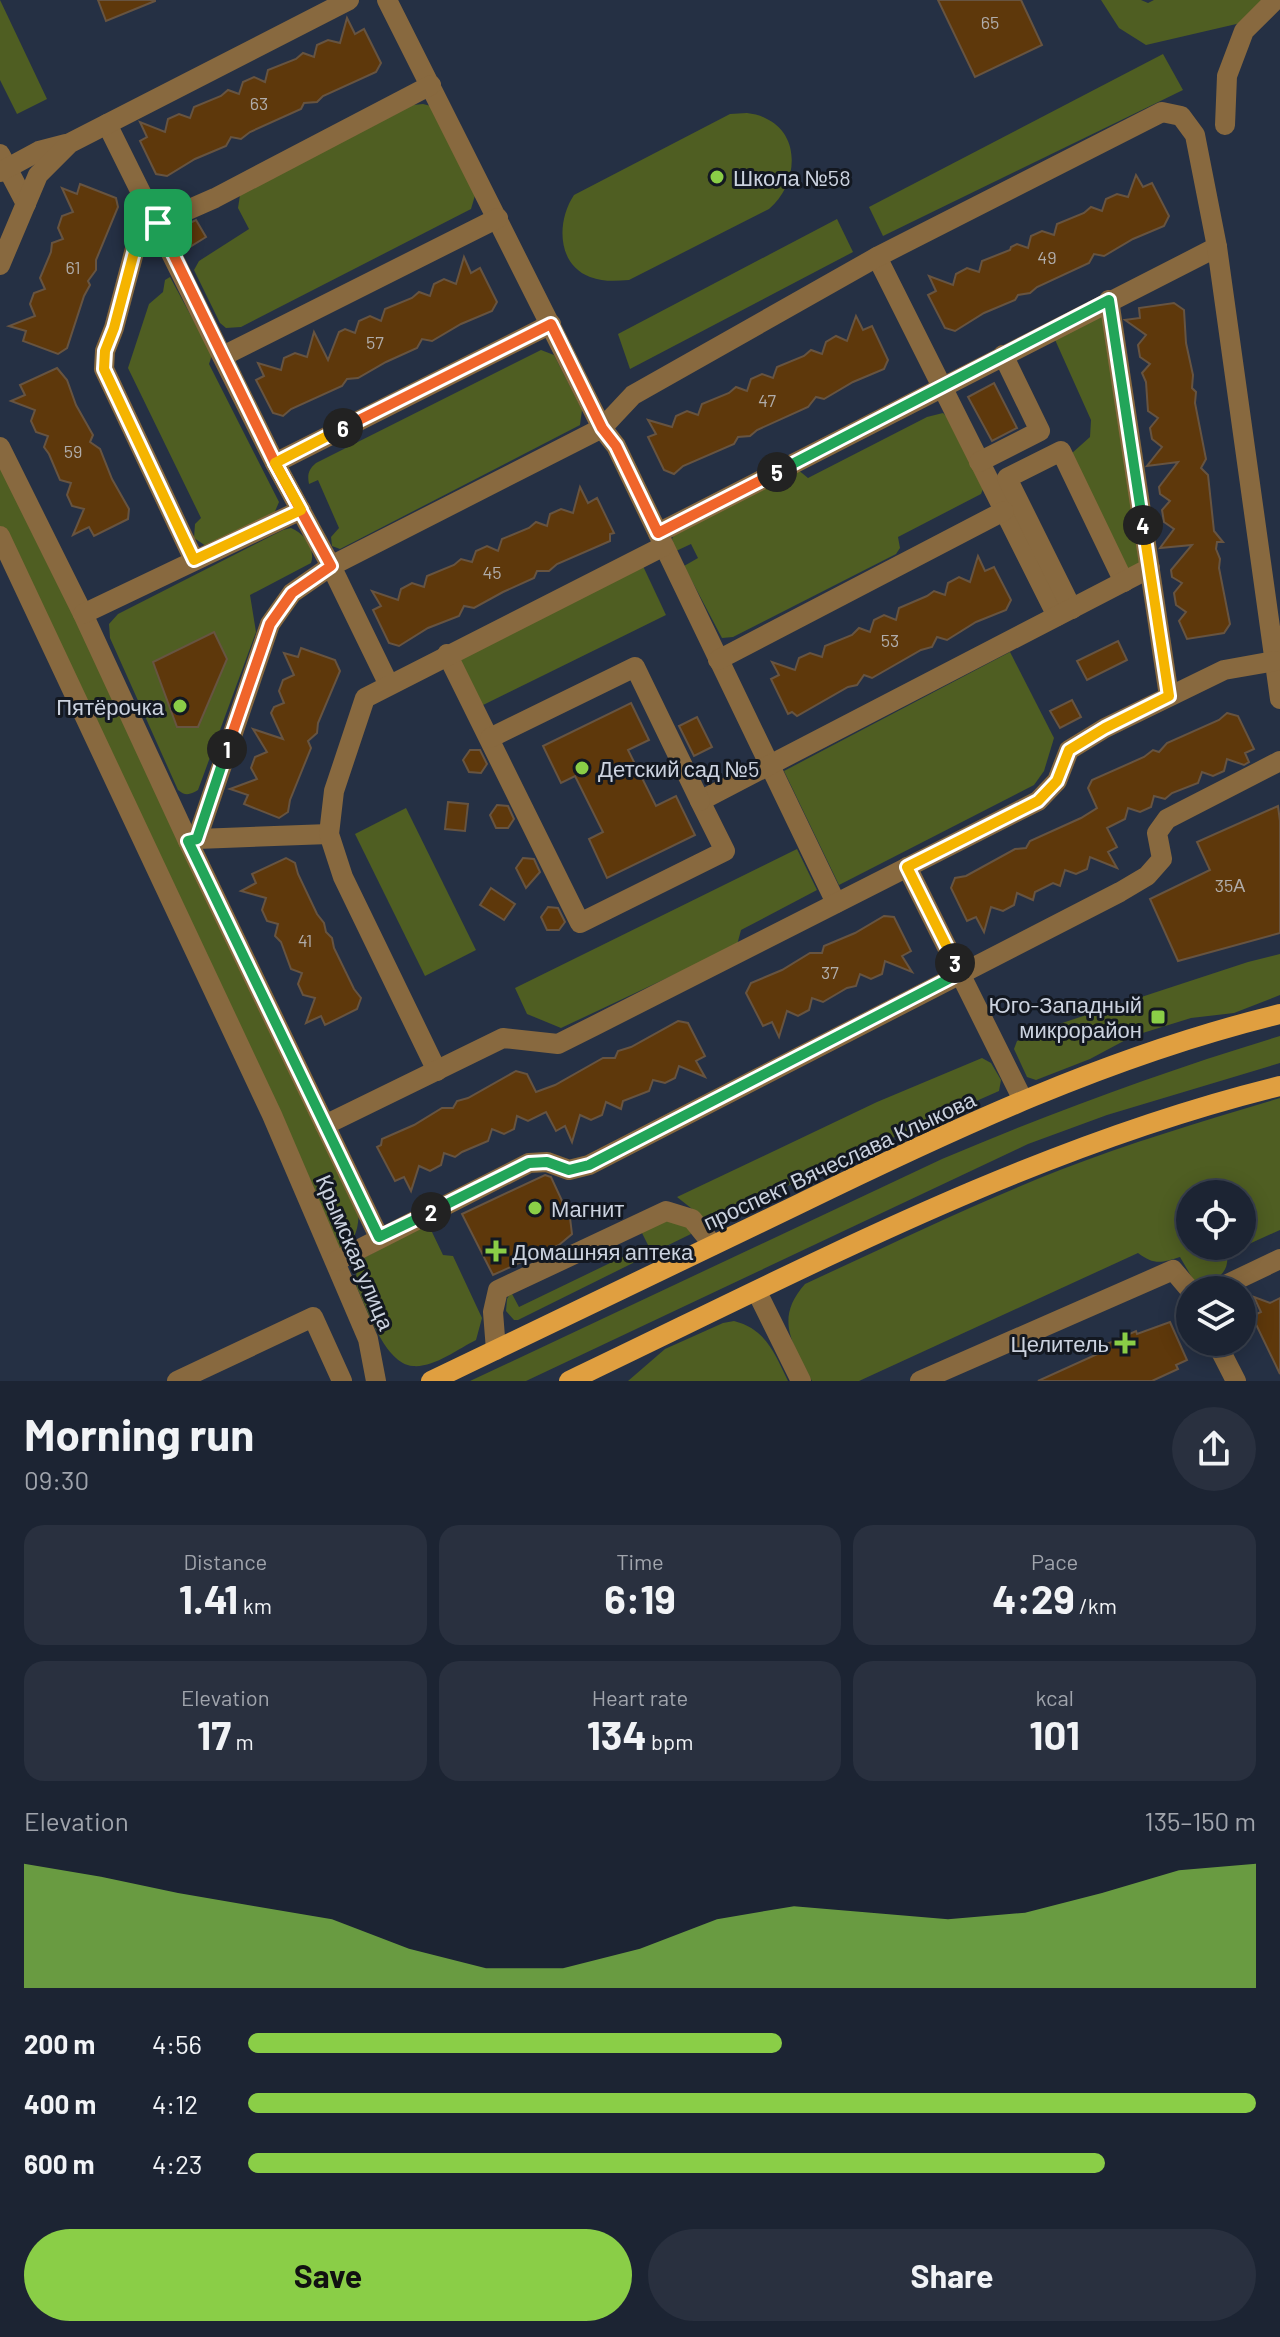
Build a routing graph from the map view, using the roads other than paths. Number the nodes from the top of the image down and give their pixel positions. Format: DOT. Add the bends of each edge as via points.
graph roads {
  1 [pos="349,0"];
  2 [pos="387,0"];
  3 [pos="1275,0"];
  4 [pos="431,85"];
  5 [pos="107,124"];
  6 [pos="1225,125"];
  7 [pos="70,143"];
  8 [pos="2,164"];
  9 [pos="26,204"];
  10 [pos="498,218"];
  11 [pos="158,223"];
  12 [pos="1217,247"];
  13 [pos="877,257"];
  14 [pos="0,265"];
  15 [pos="1109,300"];
  16 [pos="551,324"];
  17 [pos="1003,355"];
  18 [pos="223,356"];
  19 [pos="941,387"];
  20 [pos="602,428"];
  21 [pos="0,447"];
  22 [pos="979,462"];
  23 [pos="275,463"];
  24 [pos="301,510"];
  25 [pos="1004,511"];
  26 [pos="0,536"];
  27 [pos="661,540"];
  28 [pos="194,560"];
  29 [pos="331,566"];
  30 [pos="1150,568"];
  31 [pos="1124,582"];
  32 [pos="1064,612"];
  33 [pos="83,614"];
  34 [pos="447,654"];
  35 [pos="718,660"];
  36 [pos="1275,661"];
  37 [pos="389,685"];
  38 [pos="1169,696"];
  39 [pos="1280,699"];
  40 [pos="490,738"];
  41 [pos="1280,761"];
  42 [pos="769,767"];
  43 [pos="700,801"];
  44 [pos="329,834"];
  45 [pos="192,840"];
  46 [pos="907,867"];
  47 [pos="836,903"];
  48 [pos="960,973"];
  49 [pos="1280,1014"];
  50 [pos="437,1071"];
  51 [pos="1280,1086"];
  52 [pos="1023,1100"];
  53 [pos="325,1125"];
  54 [pos="379,1237"];
  55 [pos="713,1245"];
  56 [pos="1280,1259"];
  57 [pos="336,1261"];
  58 [pos="1178,1276"];
  59 [pos="1244,1276"];
  60 [pos="757,1292"];
  61 [pos="496,1350"];
  62 [pos="1222,1356"];
  63 [pos="1232,1380"];
  64 [pos="177,1381"];
  65 [pos="342,1381"];
  66 [pos="376,1381"];
  67 [pos="431,1381"];
  68 [pos="569,1381"];
  69 [pos="801,1381"];
  70 [pos="920,1381"];
  1 -- 5 [label="street"];
  2 -- 4 [label="street"];
  3 -- 6 [label="street" via="1244,31 1227,76"];
  4 -- 10 [label="street"];
  4 -- 11 [label="street"];
  5 -- 7 [label="street"];
  5 -- 11 [label="street"];
  7 -- 8 [label="street"];
  7 -- 9 [label="street" via="38,175"];
  8 -- 9 [label="street"];
  9 -- 14 [label="street"];
  10 -- 16 [label="street"];
  10 -- 18 [label="street"];
  11 -- 18 [label="street"];
  11 -- 28 [label="street" via="137,241 104,369"];
  12 -- 13 [label="street" via="1195,135 1181,116 1162,112"];
  12 -- 15 [label="street"];
  12 -- 36 [label="street"];
  13 -- 19 [label="street"];
  13 -- 20 [label="street" via="633,395"];
  15 -- 17 [label="street"];
  15 -- 30 [label="street"];
  16 -- 20 [label="street"];
  16 -- 23 [label="street"];
  17 -- 19 [label="street"];
  17 -- 22 [label="street" via="1040,431"];
  18 -- 23 [label="street"];
  19 -- 22 [label="street"];
  19 -- 27 [label="street"];
  20 -- 27 [label="street"];
  20 -- 29 [label="street"];
  21 -- 33 [label="street"];
  22 -- 25 [label="street"];
  23 -- 24 [label="street"];
  24 -- 28 [label="street"];
  24 -- 29 [label="street"];
  25 -- 32 [label="street"];
  25 -- 35 [label="street"];
  26 -- 57 [label="street, Крымская улица"];
  27 -- 34 [label="street"];
  27 -- 35 [label="street"];
  28 -- 33 [label="street"];
  29 -- 37 [label="street"];
  29 -- 45 [label="street" via="292,593 270,624"];
  30 -- 31 [label="street"];
  30 -- 38 [label="street"];
  31 -- 32 [label="street"];
  31 -- 32 [label="street" via="1061,451 1007,478"];
  32 -- 42 [label="street"];
  33 -- 45 [label="street"];
  34 -- 37 [label="street"];
  34 -- 40 [label="street"];
  35 -- 42 [label="street"];
  36 -- 38 [label="street" via="1224,670"];
  36 -- 39 [label="street"];
  37 -- 44 [label="street" via="365,698 334,791"];
  38 -- 46 [label="street" via="1069,750 1057,781 1038,801"];
  40 -- 43 [label="street" via="635,667"];
  40 -- 43 [label="street" via="580,923 725,851"];
  41 -- 48 [label="street" via="1167,819 1157,833 1162,859 1147,876"];
  42 -- 43 [label="street"];
  42 -- 47 [label="street"];
  44 -- 45 [label="street"];
  44 -- 50 [label="street" via="343,877"];
  45 -- 53 [label="street"];
  46 -- 47 [label="street"];
  46 -- 48 [label="street"];
  47 -- 50 [label="street" via="559,1043 503,1038"];
  48 -- 52 [label="street"];
  48 -- 54 [label="street" via="589,1165 569,1170 547,1162 529,1163"];
  49 -- 52 [label="main road, проспект Вячеслава Клыкова" via="1179,1042"];
  50 -- 53 [label="street"];
  51 -- 60 [label="main road" via="1187,1112 1036,1166"];
  52 -- 55 [label="main road, проспект Вячеслава Клыкова"];
  53 -- 54 [label="street"];
  54 -- 57 [label="street"];
  55 -- 61 [label="main road, проспект Вячеслава Клыкова"];
  55 -- 61 [label="street" via="692,1219 666,1211 498,1290 493,1312"];
  56 -- 59 [label="street"];
  57 -- 66 [label="street, Крымская улица" via="368,1339"];
  58 -- 70 [label="street" via="1173,1270"];
  60 -- 68 [label="main road"];
  60 -- 69 [label="street"];
  61 -- 67 [label="main road, проспект Вячеслава Клыкова"];
  62 -- 63 [label="street"];
  64 -- 65 [label="street" via="313,1317"];
}
